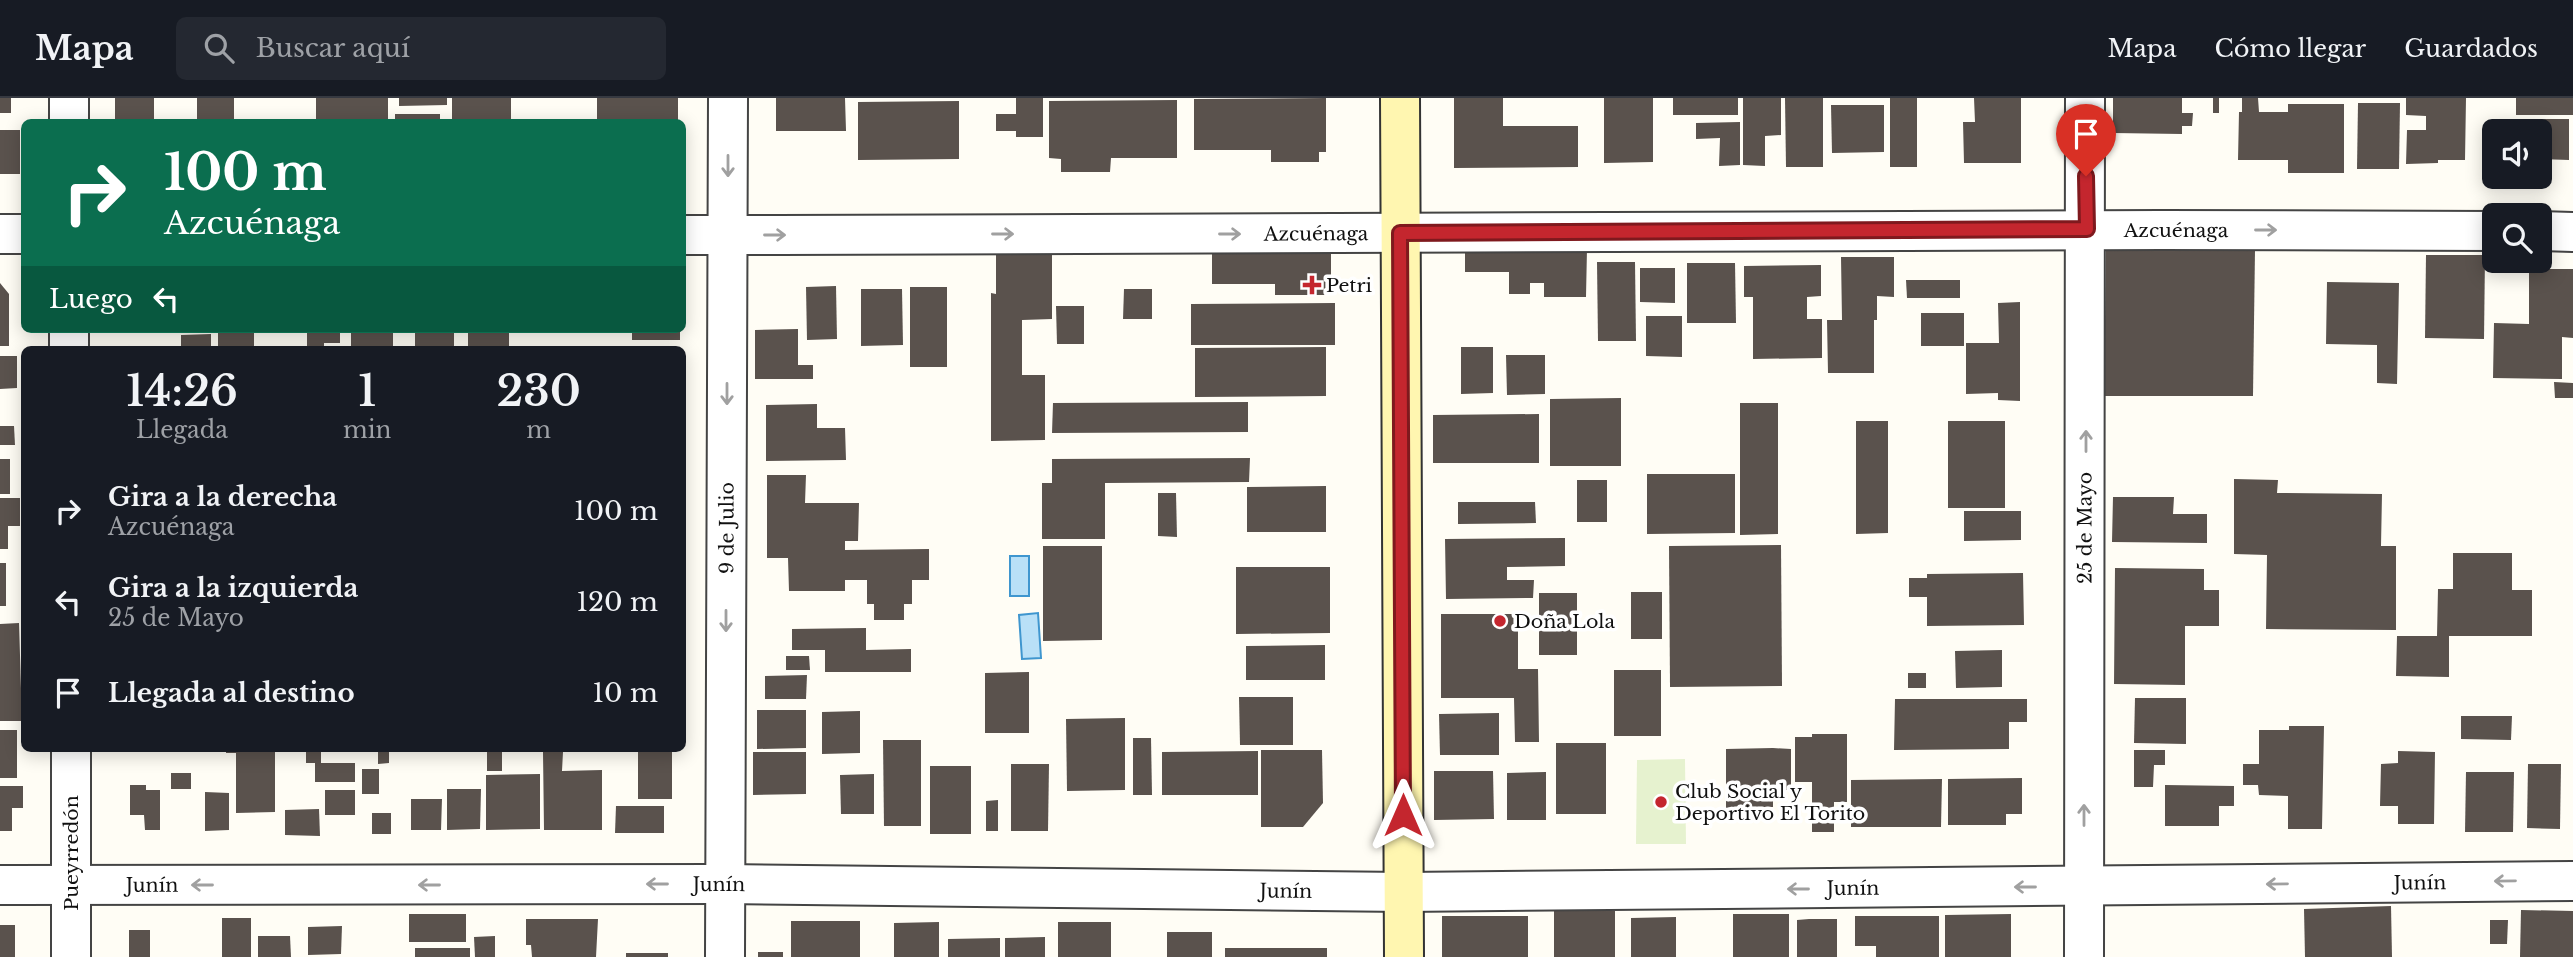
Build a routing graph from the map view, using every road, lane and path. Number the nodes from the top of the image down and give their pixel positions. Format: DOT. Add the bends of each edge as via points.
graph roads {
  1 [pos="69,98"];
  2 [pos="729,98"];
  3 [pos="1400,98"];
  4 [pos="2085,98"];
  5 [pos="69,119"];
  6 [pos="2087,229"];
  7 [pos="2482,231"];
  8 [pos="2552,231"];
  9 [pos="2573,232"];
  10 [pos="1400,233"];
  11 [pos="0,234"];
  12 [pos="21,234"];
  13 [pos="686,235"];
  14 [pos="728,235"];
  15 [pos="71,752"];
  16 [pos="2573,881"];
  17 [pos="725,884"];
  18 [pos="71,885"];
  19 [pos="0,886"];
  20 [pos="2084,887"];
  21 [pos="1404,892"];
  22 [pos="71,957"];
  23 [pos="725,957"];
  24 [pos="1405,957"];
  25 [pos="2084,957"];
  1 -- 5 [label="street"];
  2 -- 14 [label="street, 9 de Julio, one-way"];
  3 -- 10 [label="main road"];
  4 -- 6 [label="street, 25 de Mayo"];
  6 -- 7 [label="street, Azcuénaga, one-way"];
  6 -- 10 [label="street, Azcuénaga"];
  20 -- 6 [label="street, 25 de Mayo, one-way"];
  8 -- 9 [label="street"];
  14 -- 10 [label="street, Azcuénaga, one-way"];
  10 -- 21 [label="main road"];
  11 -- 12 [label="street"];
  13 -- 14 [label="street, Azcuénaga"];
  14 -- 17 [label="street, 9 de Julio, one-way"];
  15 -- 18 [label="street, Pueyrredón"];
  16 -- 20 [label="street, Junín, one-way"];
  17 -- 18 [label="street, Junín, one-way"];
  17 -- 21 [label="street, Junín"];
  17 -- 23 [label="street, 9 de Julio"];
  18 -- 19 [label="street, Junín"];
  18 -- 22 [label="street, Pueyrredón"];
  20 -- 21 [label="street, Junín, one-way"];
  20 -- 25 [label="street, 25 de Mayo"];
  21 -- 24 [label="main road"];
}
